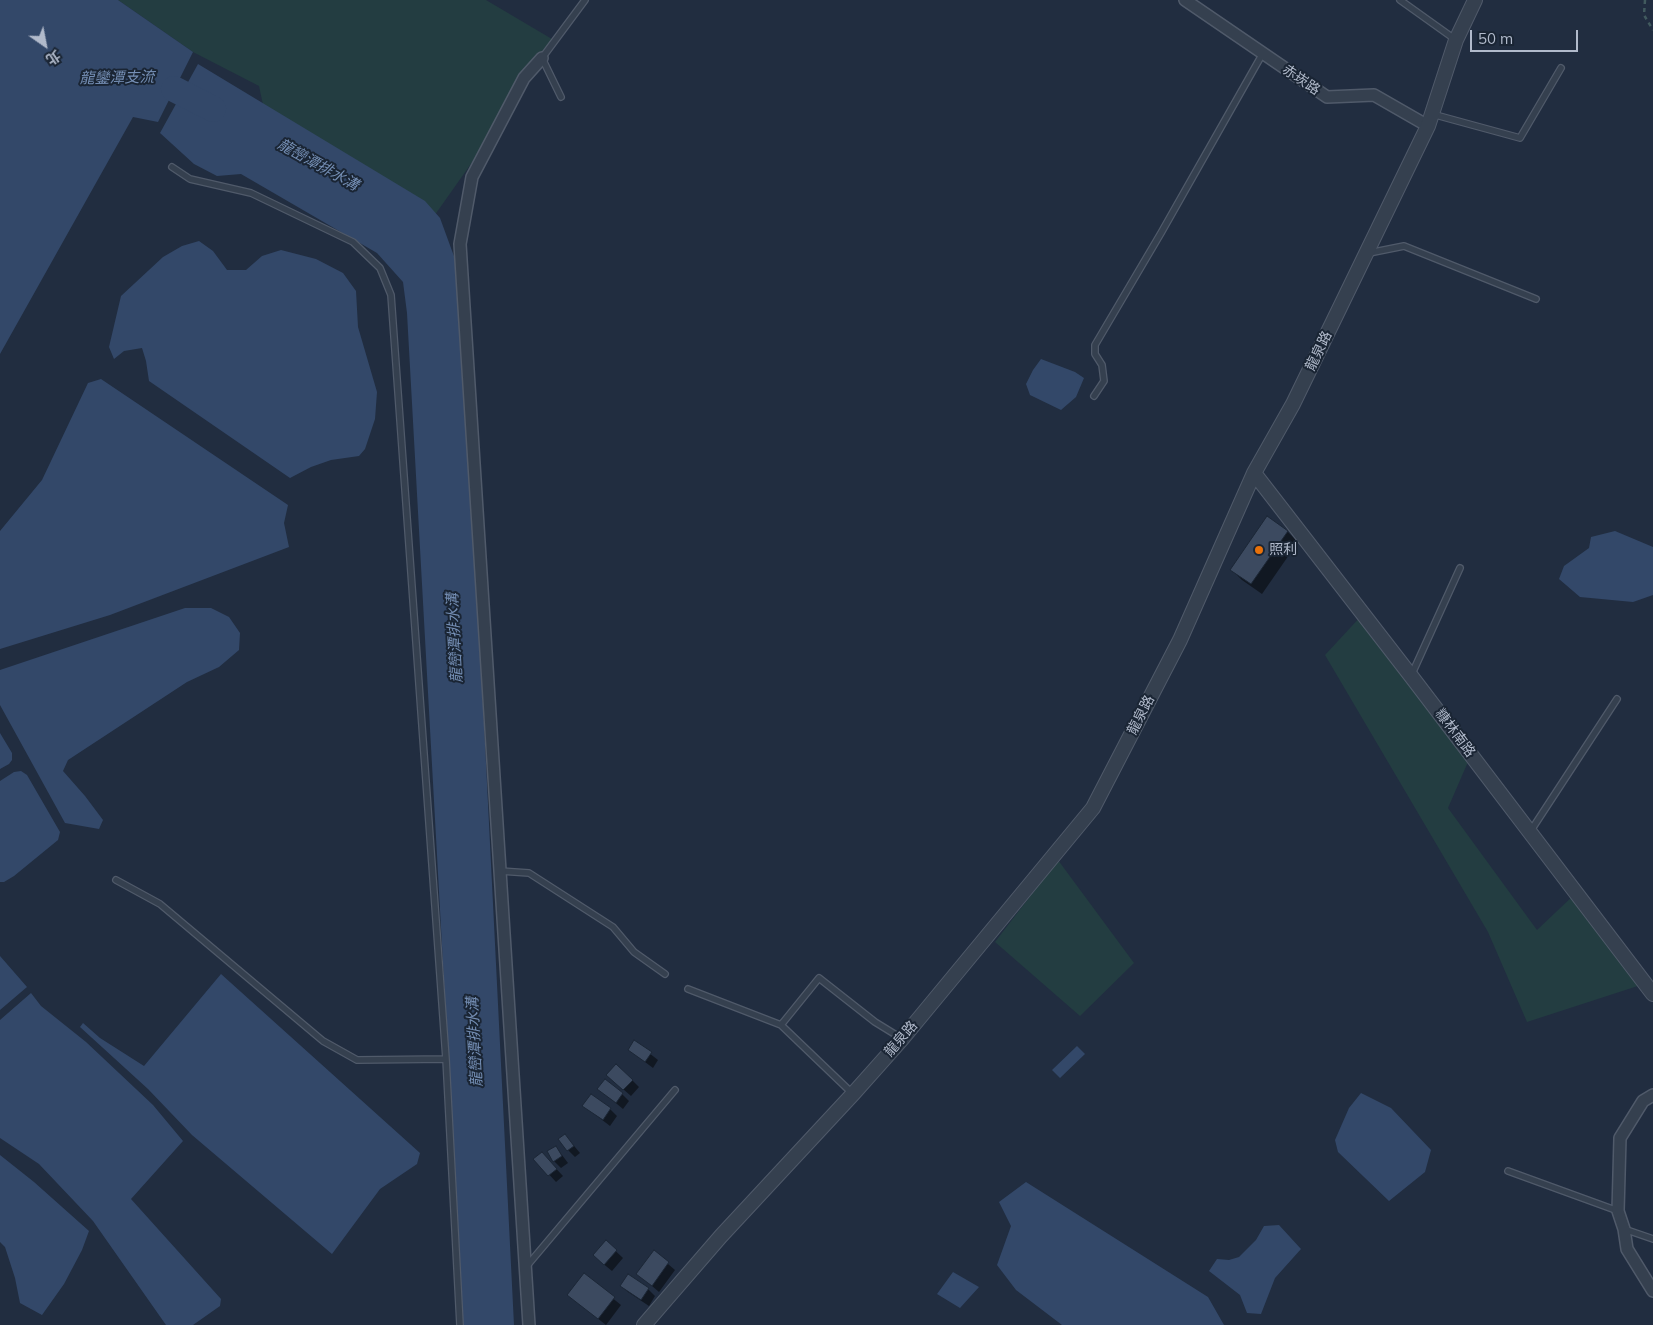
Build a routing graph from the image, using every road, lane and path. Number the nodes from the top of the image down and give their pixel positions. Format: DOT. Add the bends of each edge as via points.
graph roads {
  1 [pos="585,0"];
  2 [pos="1184,0"];
  3 [pos="1400,0"];
  4 [pos="1475,0"];
  5 [pos="1645,0"];
  6 [pos="1653,30"];
  7 [pos="1456,40"];
  8 [pos="1262,53"];
  9 [pos="542,58"];
  10 [pos="1561,68"];
  11 [pos="561,98"];
  12 [pos="1430,120"];
  13 [pos="172,167"];
  14 [pos="1366,254"];
  15 [pos="1536,299"];
  16 [pos="1094,396"];
  17 [pos="1254,473"];
  18 [pos="1460,568"];
  19 [pos="1411,676"];
  20 [pos="1617,699"];
  21 [pos="1530,832"];
  22 [pos="500,871"];
  23 [pos="116,880"];
  24 [pos="665,974"];
  25 [pos="688,989"];
  26 [pos="1653,994"];
  27 [pos="780,1026"];
  28 [pos="902,1039"];
  29 [pos="446,1058"];
  30 [pos="675,1090"];
  31 [pos="853,1094"];
  32 [pos="1653,1095"];
  33 [pos="1508,1171"];
  34 [pos="1618,1211"];
  35 [pos="1624,1229"];
  36 [pos="1653,1239"];
  37 [pos="524,1269"];
  38 [pos="1653,1291"];
  39 [pos="460,1325"];
  40 [pos="529,1325"];
  41 [pos="644,1325"];
  1 -- 9 [label="lane"];
  2 -- 8 [label="street, 赤崁路"];
  3 -- 7 [label="lane"];
  4 -- 7 [label="street, 龍泉路"];
  5 -- 6 [label="path" via="1644,15"];
  7 -- 12 [label="street, 龍泉路"];
  8 -- 12 [label="street, 赤崁路" via="1327,97 1374,95"];
  8 -- 16 [label="lane" via="1095,345 1104,381"];
  9 -- 11 [label="lane"];
  9 -- 22 [label="street" via="524,78 472,177 460,244"];
  10 -- 12 [label="lane" via="1520,138"];
  12 -- 14 [label="street, 龍泉路"];
  13 -- 29 [label="lane" via="190,178 251,193 353,242 380,268 391,295"];
  14 -- 15 [label="lane" via="1404,246"];
  14 -- 17 [label="street, 龍泉路" via="1293,404"];
  17 -- 19 [label="street, 糠林南路"];
  17 -- 28 [label="street, 龍泉路" via="1180,640 1093,808"];
  18 -- 19 [label="lane"];
  19 -- 21 [label="street, 糠林南路"];
  20 -- 21 [label="lane"];
  21 -- 26 [label="street, 糠林南路"];
  22 -- 24 [label="lane" via="529,873 538,878 613,926 634,952"];
  22 -- 37 [label="street"];
  23 -- 29 [label="lane" via="160,904 323,1041 357,1060"];
  25 -- 27 [label="lane"];
  27 -- 28 [label="lane" via="819,978"];
  27 -- 31 [label="lane"];
  28 -- 31 [label="street, 龍泉路"];
  29 -- 39 [label="lane"];
  30 -- 37 [label="lane"];
  31 -- 41 [label="street, 龍泉路" via="721,1236"];
  32 -- 34 [label="street" via="1643,1101 1620,1138"];
  33 -- 34 [label="lane"];
  34 -- 35 [label="street"];
  35 -- 36 [label="lane"];
  35 -- 38 [label="street" via="1627,1249"];
  37 -- 40 [label="street"];
}
